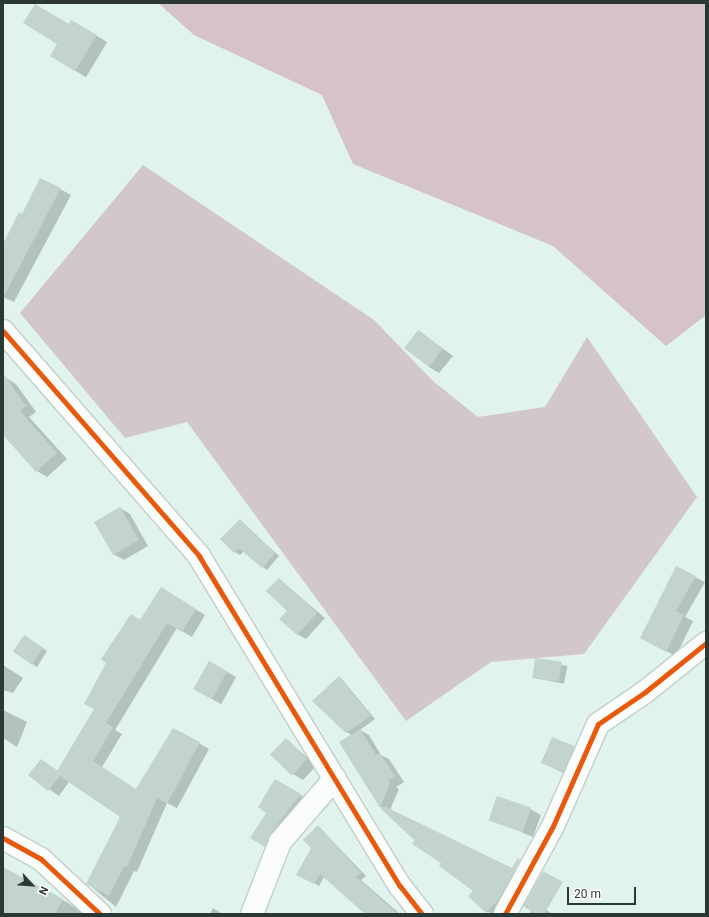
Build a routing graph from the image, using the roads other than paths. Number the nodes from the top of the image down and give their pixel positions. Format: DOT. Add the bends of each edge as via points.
graph roads {
  1 [pos="3,331"];
  2 [pos="706,643"];
  3 [pos="335,778"];
  4 [pos="3,838"];
  5 [pos="100,914"];
  6 [pos="252,914"];
  7 [pos="422,914"];
  8 [pos="505,914"];
  1 -- 3 [label="street" via="192,546"];
  2 -- 8 [label="street" via="645,692 598,724 553,826"];
  3 -- 6 [label="street" via="280,842"];
  3 -- 7 [label="street" via="400,886"];
  4 -- 5 [label="street" via="41,860"];
}
